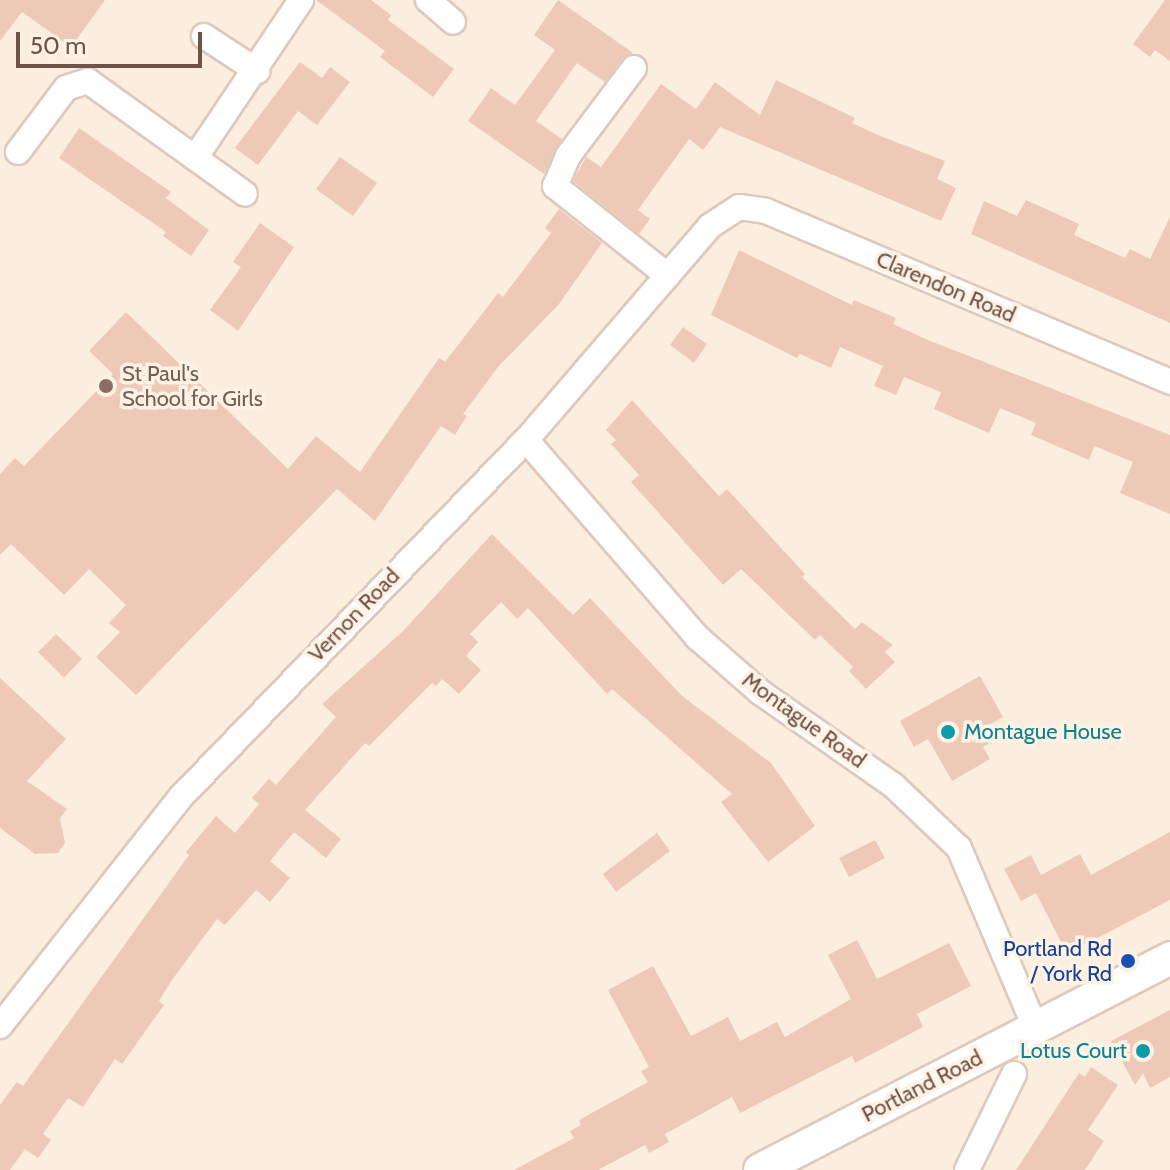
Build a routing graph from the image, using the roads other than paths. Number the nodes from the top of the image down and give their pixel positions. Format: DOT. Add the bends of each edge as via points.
graph roads {
  1 [pos="301,0"];
  2 [pos="428,0"];
  3 [pos="453,22"];
  4 [pos="204,36"];
  5 [pos="634,68"];
  6 [pos="257,71"];
  7 [pos="18,152"];
  8 [pos="195,158"];
  9 [pos="245,194"];
  10 [pos="722,216"];
  11 [pos="668,276"];
  12 [pos="1170,382"];
  13 [pos="526,440"];
  14 [pos="1170,958"];
  15 [pos="0,1026"];
  16 [pos="1035,1027"];
  17 [pos="1014,1074"];
  18 [pos="760,1170"];
  19 [pos="967,1170"];
  1 -- 6 [label="street"];
  2 -- 3 [label="street"];
  4 -- 6 [label="street"];
  5 -- 11 [label="street" via="568,156 555,186"];
  6 -- 8 [label="street"];
  7 -- 8 [label="street" via="66,88 88,81"];
  8 -- 9 [label="street"];
  10 -- 11 [label="street, Vernon Road"];
  10 -- 12 [label="street, Clarendon Road" via="739,207 766,211"];
  11 -- 13 [label="street, Vernon Road"];
  13 -- 15 [label="street, Vernon Road" via="179,799"];
  13 -- 16 [label="street, Montague Road" via="697,637 760,692 893,785 959,848"];
  14 -- 16 [label="main road, Portland Road"];
  16 -- 18 [label="main road, Portland Road"];
  17 -- 19 [label="street"];
}
